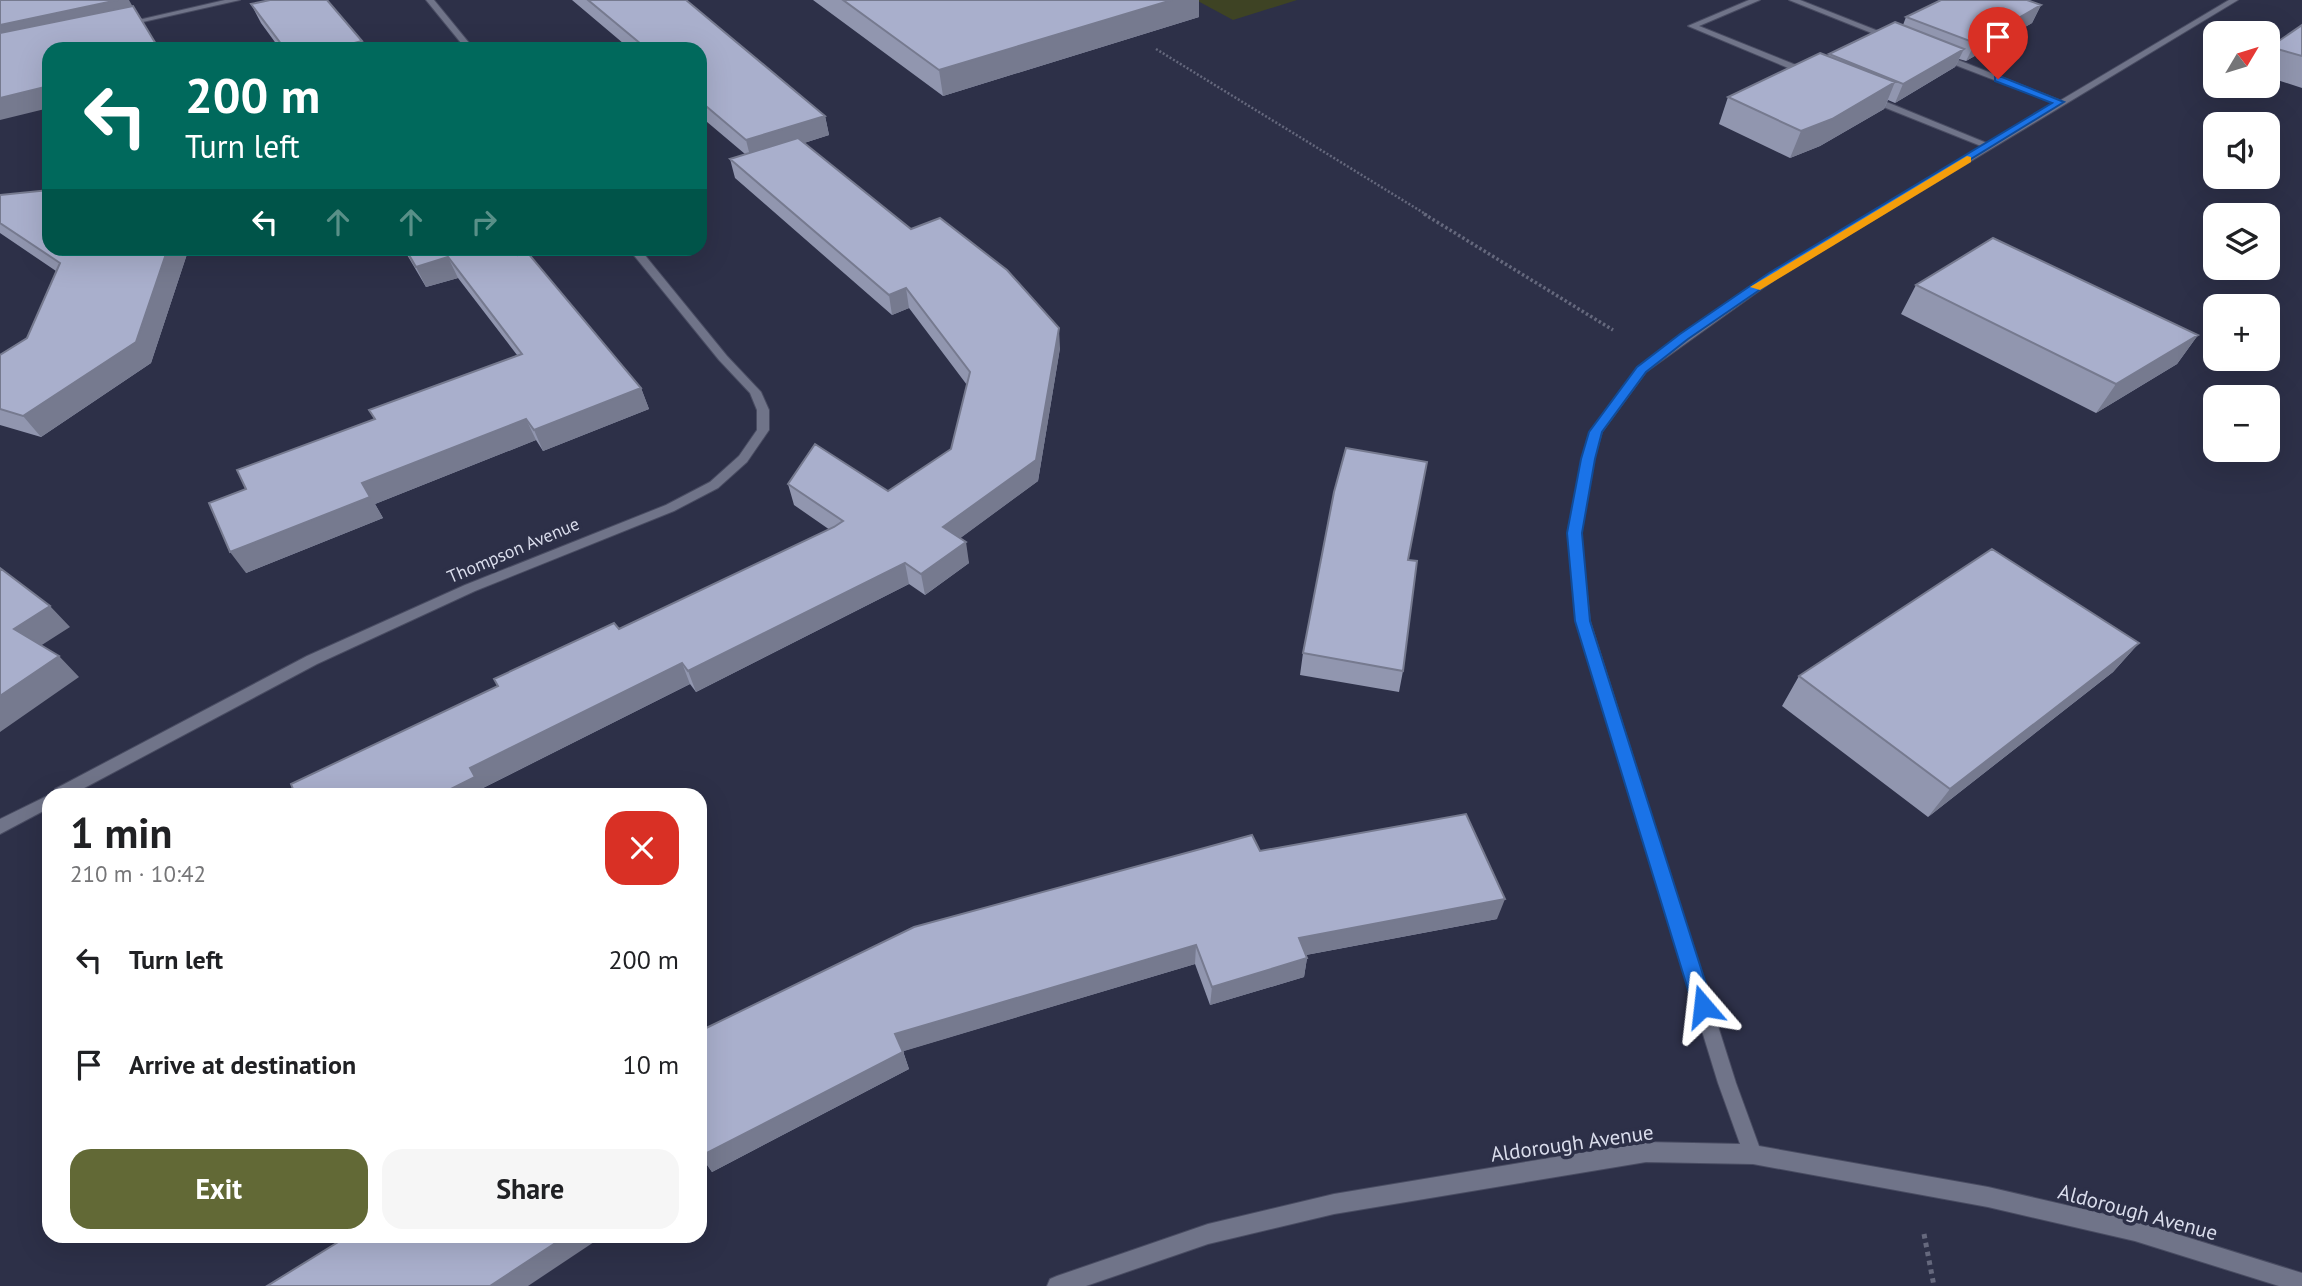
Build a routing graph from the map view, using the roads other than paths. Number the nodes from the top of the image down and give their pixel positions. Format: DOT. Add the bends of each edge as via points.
graph roads {
  1 [pos="236,0"];
  2 [pos="430,0"];
  3 [pos="1756,0"];
  4 [pos="1793,0"];
  5 [pos="2234,0"];
  6 [pos="118,26"];
  7 [pos="1896,39"];
  8 [pos="464,42"];
  9 [pos="1934,54"];
  10 [pos="1821,78"];
  11 [pos="1860,94"];
  12 [pos="2060,102"];
  13 [pos="1989,146"];
  14 [pos="640,256"];
  15 [pos="72,788"];
  16 [pos="42,805"];
  17 [pos="0,827"];
  18 [pos="1753,1154"];
  19 [pos="2302,1283"];
  20 [pos="1056,1286"];
  1 -- 6 [label="street"];
  2 -- 8 [label="street"];
  3 -- 10 [label="street" via="1692,26"];
  4 -- 7 [label="street"];
  5 -- 12 [label="street"];
  9 -- 12 [label="street"];
  11 -- 13 [label="street"];
  12 -- 13 [label="street"];
  13 -- 18 [label="street" via="1773,275 1642,369 1596,432 1588,459 1574,533 1583,621"];
  14 -- 15 [label="street, Thompson Avenue" via="755,391 763,410 762,430 743,459 714,485 670,508 470,588 312,660"];
  16 -- 17 [label="street"];
  18 -- 19 [label="street, Aldorough Avenue" via="1988,1197 2121,1228"];
  18 -- 20 [label="street, Aldorough Avenue" via="1646,1152 1334,1204 1208,1234"];
}
